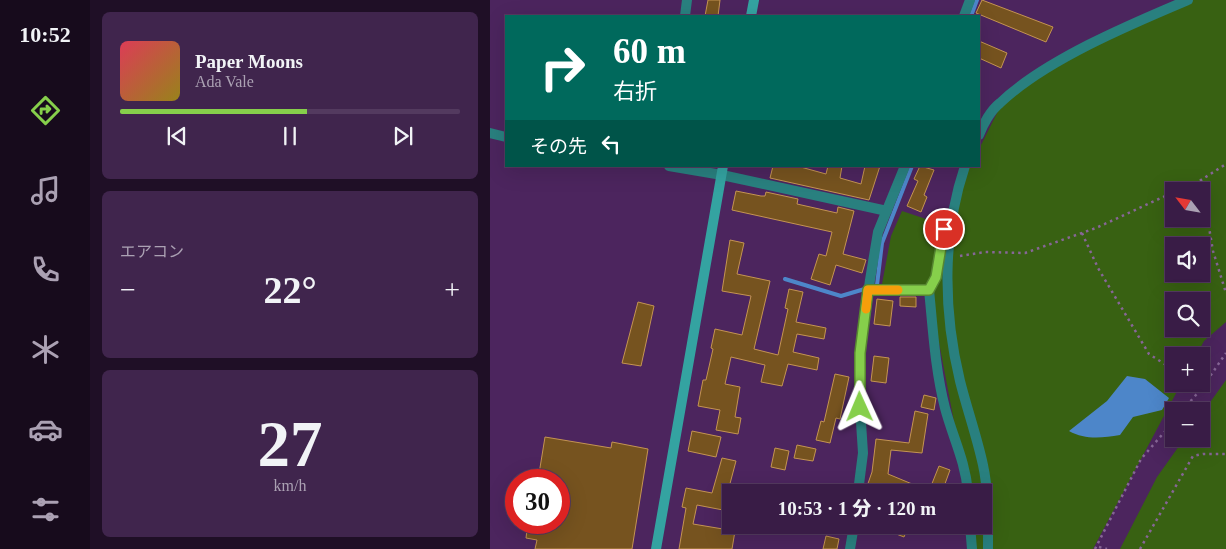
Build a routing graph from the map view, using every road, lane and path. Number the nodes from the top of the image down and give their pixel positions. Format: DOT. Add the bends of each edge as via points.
graph roads {
  1 [pos="687,0"];
  2 [pos="754,0"];
  3 [pos="970,0"];
  4 [pos="1188,0"];
  5 [pos="685,15"];
  6 [pos="751,15"];
  7 [pos="964,15"];
  8 [pos="490,133"];
  9 [pos="980,133"];
  10 [pos="505,137"];
  11 [pos="1226,164"];
  12 [pos="682,167"];
  13 [pos="904,167"];
  14 [pos="965,167"];
  15 [pos="722,170"];
  16 [pos="1201,180"];
  17 [pos="1197,182"];
  18 [pos="955,195"];
  19 [pos="1165,196"];
  20 [pos="887,211"];
  21 [pos="1082,233"];
  22 [pos="957,264"];
  23 [pos="868,290"];
  24 [pos="929,290"];
  25 [pos="1226,293"];
  26 [pos="1226,353"];
  27 [pos="1165,364"];
  28 [pos="1210,376"];
  29 [pos="1199,392"];
  30 [pos="1190,402"];
  31 [pos="1165,431"];
  32 [pos="1226,454"];
  33 [pos="859,484"];
  34 [pos="967,484"];
  35 [pos="852,534"];
  36 [pos="971,534"];
  37 [pos="1099,547"];
  38 [pos="656,549"];
  39 [pos="850,549"];
  40 [pos="972,549"];
  41 [pos="988,549"];
  42 [pos="1095,549"];
  43 [pos="1107,549"];
  44 [pos="1140,549"];
  1 -- 5 [label="street"];
  2 -- 6 [label="street"];
  3 -- 7 [label="street"];
  4 -- 9 [label="street" via="1052,65 998,104"];
  8 -- 10 [label="street"];
  11 -- 16 [label="path"];
  12 -- 15 [label="street"];
  13 -- 20 [label="street"];
  14 -- 18 [label="street"];
  15 -- 20 [label="street"];
  15 -- 38 [label="street"];
  16 -- 17 [label="path"];
  16 -- 25 [label="path" via="1213,251"];
  18 -- 24 [label="street" via="942,236 936,277"];
  18 -- 41 [label="street" via="949,247 949,308 959,378 983,466 988,500"];
  19 -- 21 [label="path"];
  20 -- 23 [label="street" via="878,232"];
  21 -- 22 [label="path" via="1025,253 960,255"];
  21 -- 27 [label="path" via="1098,268 1149,354"];
  23 -- 24 [label="street"];
  23 -- 33 [label="street" via="860,353 863,453"];
  24 -- 34 [label="street" via="938,376"];
  26 -- 28 [label="path"];
  29 -- 30 [label="path"];
  31 -- 42 [label="path" via="1141,459"];
  32 -- 44 [label="path" via="1193,456"];
  35 -- 39 [label="street"];
  36 -- 40 [label="street"];
  37 -- 43 [label="path"];
}
